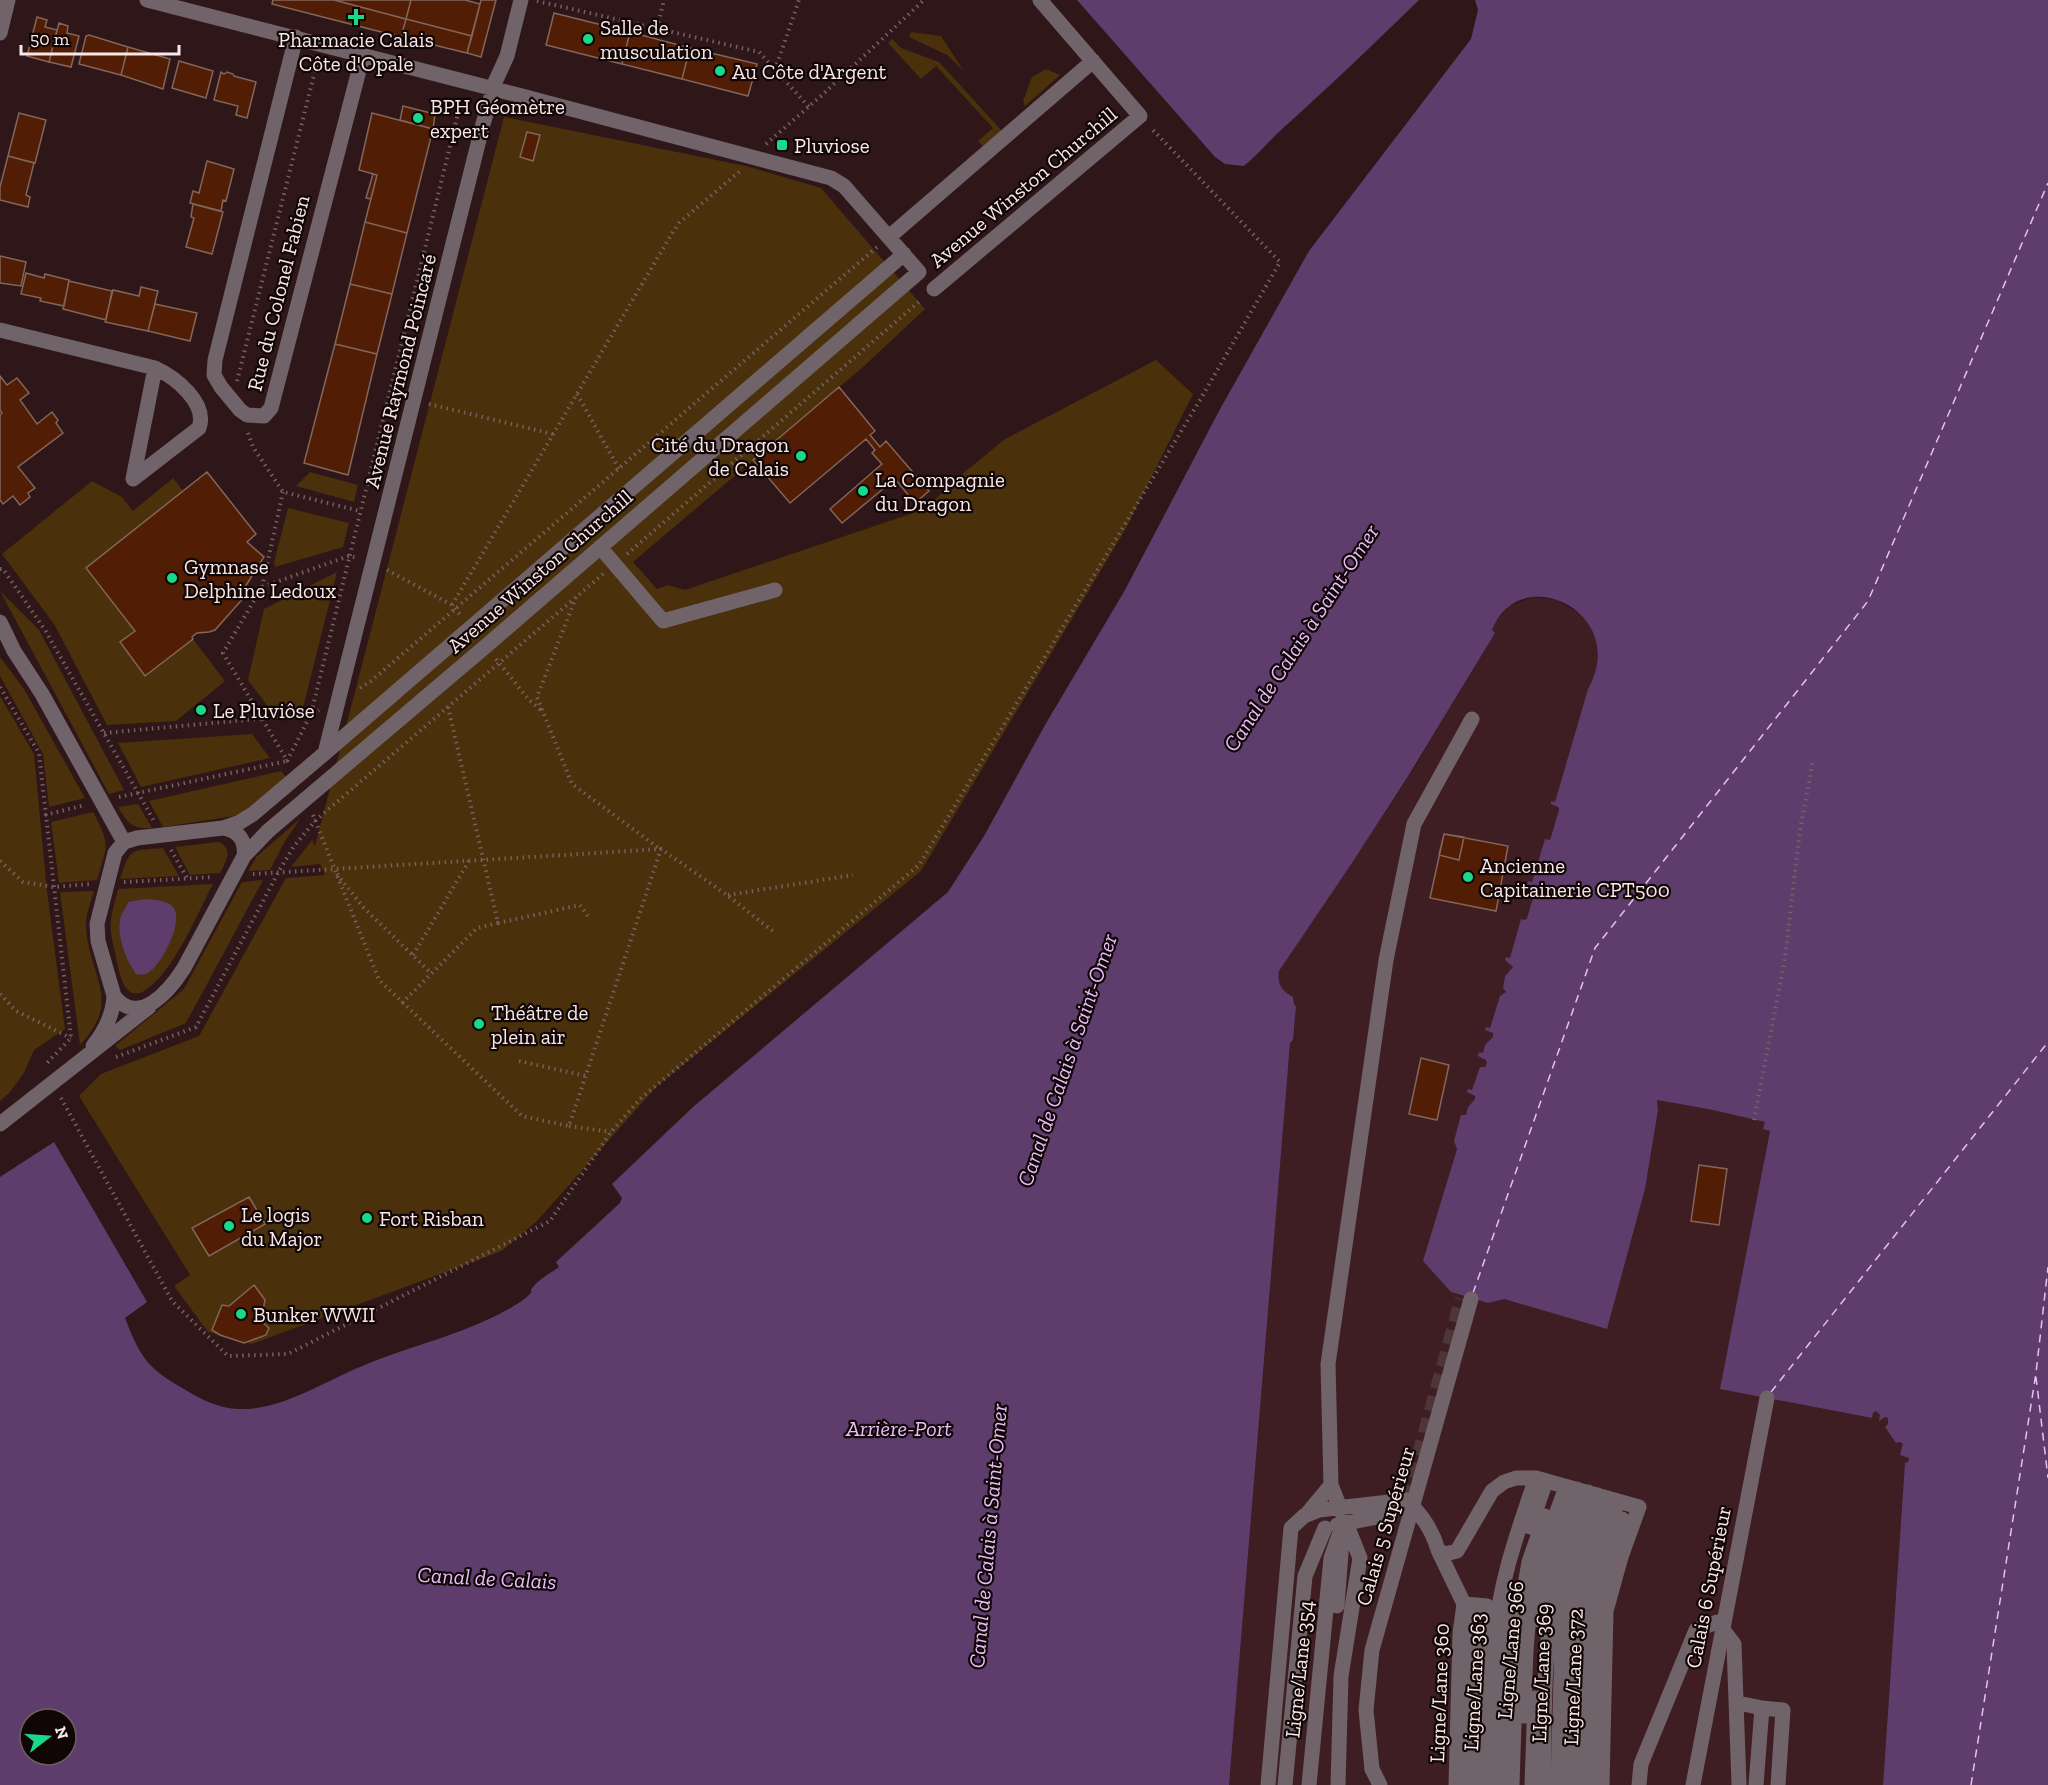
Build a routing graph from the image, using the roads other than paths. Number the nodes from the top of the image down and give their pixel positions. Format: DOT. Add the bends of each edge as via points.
graph roads {
  1 [pos="8,0"];
  2 [pos="147,0"];
  3 [pos="521,0"];
  4 [pos="1040,0"];
  5 [pos="0,33"];
  6 [pos="296,37"];
  7 [pos="363,55"];
  8 [pos="1093,61"];
  9 [pos="493,89"];
  10 [pos="889,237"];
  11 [pos="904,254"];
  12 [pos="934,289"];
  13 [pos="0,330"];
  14 [pos="155,368"];
  15 [pos="600,547"];
  16 [pos="776,590"];
  17 [pos="0,622"];
  18 [pos="0,635"];
  19 [pos="14,651"];
  20 [pos="1472,719"];
  21 [pos="325,753"];
  22 [pos="223,828"];
  23 [pos="124,842"];
  24 [pos="244,855"];
  25 [pos="114,996"];
  26 [pos="154,1003"];
  27 [pos="81,1059"];
  28 [pos="0,1124"];
  29 [pos="1471,1299"];
  30 [pos="1767,1398"];
  31 [pos="1331,1485"];
  32 [pos="1587,1492"];
  33 [pos="1407,1500"];
  34 [pos="1340,1507"];
  35 [pos="1304,1516"];
  36 [pos="1345,1524"];
  37 [pos="1438,1550"];
  38 [pos="1336,1559"];
  39 [pos="1309,1577"];
  40 [pos="1476,1605"];
  41 [pos="1738,1703"];
  42 [pos="1772,1709"];
  43 [pos="1268,1785"];
  44 [pos="1285,1785"];
  45 [pos="1294,1785"];
  46 [pos="1309,1785"];
  47 [pos="1319,1785"];
  48 [pos="1338,1785"];
  49 [pos="1380,1785"];
  50 [pos="1456,1785"];
  51 [pos="1468,1785"];
  52 [pos="1479,1785"];
  53 [pos="1491,1785"];
  54 [pos="1501,1785"];
  55 [pos="1512,1785"];
  56 [pos="1522,1785"];
  57 [pos="1532,1785"];
  58 [pos="1544,1785"];
  59 [pos="1558,1785"];
  60 [pos="1569,1785"];
  61 [pos="1580,1785"];
  62 [pos="1590,1785"];
  63 [pos="1602,1785"];
  64 [pos="1639,1785"];
  65 [pos="1693,1785"];
  66 [pos="1739,1785"];
  67 [pos="1756,1785"];
  68 [pos="1767,1785"];
  69 [pos="1778,1785"];
  1 -- 5 [label="street"];
  2 -- 6 [label="street"];
  3 -- 9 [label="street, Avenue Raymond Poincaré" via="507,56"];
  4 -- 8 [label="street"];
  6 -- 7 [label="street"];
  6 -- 7 [label="street, Rue du Colonel Fabien" via="215,360 214,375 247,415 264,416 271,408"];
  7 -- 9 [label="street"];
  8 -- 10 [label="street"];
  8 -- 12 [label="street, Avenue Winston Churchill" via="1140,116"];
  9 -- 10 [label="street" via="822,175 838,181"];
  9 -- 21 [label="street, Avenue Raymond Poincaré"];
  10 -- 11 [label="street"];
  11 -- 15 [label="street, Avenue Winston Churchill" via="919,272"];
  11 -- 21 [label="street, Avenue Winston Churchill"];
  13 -- 14 [label="street"];
  14 -- 14 [label="street" via="144,423 133,479 199,428 202,421 198,406 177,381"];
  15 -- 16 [label="street" via="663,621"];
  15 -- 24 [label="street, Avenue Winston Churchill"];
  17 -- 19 [label="street"];
  18 -- 19 [label="street"];
  19 -- 23 [label="street"];
  20 -- 31 [label="street" via="1414,824 1386,960 1328,1364"];
  21 -- 22 [label="street, Avenue Winston Churchill" via="253,814"];
  22 -- 23 [label="street, Avenue Winston Churchill"];
  22 -- 24 [label="street" via="239,834"];
  23 -- 25 [label="street" via="115,853 97,924"];
  24 -- 26 [label="street, Avenue Winston Churchill" via="184,968"];
  25 -- 26 [label="street" via="120,1004 131,1008"];
  25 -- 27 [label="street" via="107,1025"];
  26 -- 27 [label="street, Avenue Winston Churchill"];
  27 -- 28 [label="street"];
  29 -- 49 [label="street, Calais 5 Supérieur, bridge" via="1372,1650 1366,1710 1372,1769"];
  30 -- 65 [label="street, Calais 6 Supérieur, bridge"];
  31 -- 34 [label="street"];
  31 -- 35 [label="street"];
  32 -- 37 [label="street" via="1516,1479 1503,1482 1492,1491 1456,1551 1445,1554"];
  32 -- 53 [label="street, Ligne/Lane 363" via="1511,1552 1495,1638"];
  32 -- 54 [label="street" via="1519,1559 1505,1647"];
  32 -- 55 [label="street" via="1529,1562 1515,1660"];
  32 -- 56 [label="street, Ligne/Lane 366" via="1544,1548 1533,1592 1526,1654"];
  32 -- 57 [label="street" via="1556,1548 1542,1603 1536,1648"];
  32 -- 58 [label="street" via="1562,1563 1552,1608"];
  32 -- 59 [label="street, LIgne/Lane 369" via="1563,1607"];
  32 -- 60 [label="street" via="1574,1612"];
  32 -- 61 [label="street" via="1595,1566 1584,1612"];
  32 -- 62 [label="street, Ligne/Lane 372" via="1599,1589"];
  32 -- 63 [label="street" via="1621,1557 1606,1611"];
  33 -- 34 [label="street"];
  33 -- 36 [label="street" via="1386,1515"];
  33 -- 37 [label="street" via="1434,1534"];
  34 -- 35 [label="street"];
  34 -- 36 [label="street"];
  35 -- 43 [label="street" via="1291,1528"];
  36 -- 38 [label="street"];
  36 -- 39 [label="street" via="1325,1528"];
  36 -- 48 [label="street" via="1360,1558 1341,1676"];
  37 -- 40 [label="street"];
  38 -- 46 [label="street, Ligne/Lane 354"];
  38 -- 47 [label="street"];
  39 -- 44 [label="street"];
  39 -- 45 [label="street"];
  40 -- 50 [label="street, Ligne/Lane 360" via="1460,1633"];
  40 -- 51 [label="street"];
  40 -- 52 [label="street" via="1484,1640"];
  41 -- 42 [label="street"];
  41 -- 64 [label="street" via="1734,1644 1717,1622 1696,1630 1641,1764"];
  41 -- 66 [label="street"];
  42 -- 67 [label="street"];
  42 -- 68 [label="street"];
  42 -- 69 [label="street"];
}
